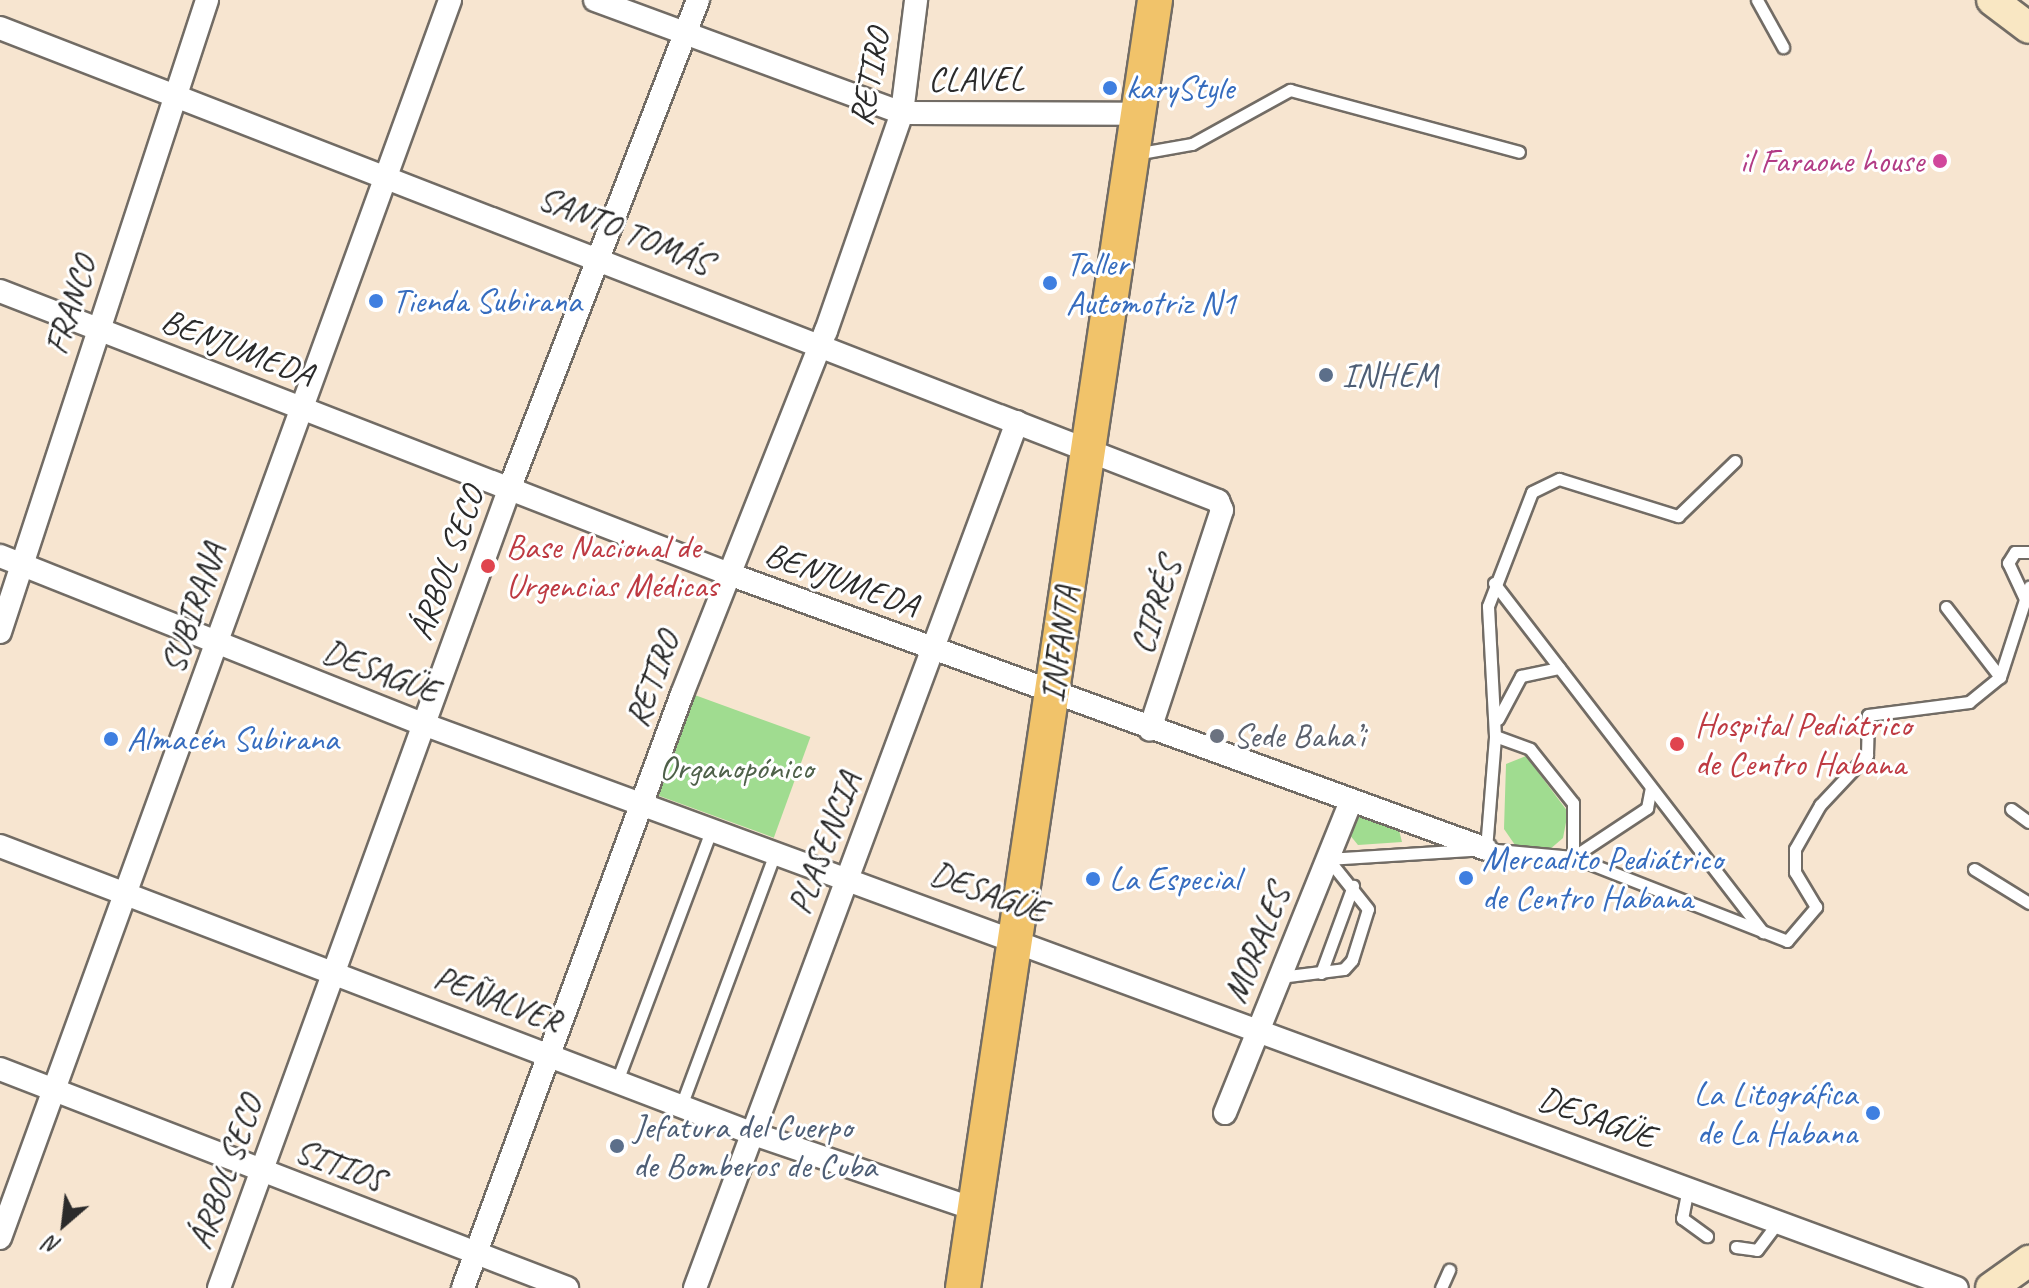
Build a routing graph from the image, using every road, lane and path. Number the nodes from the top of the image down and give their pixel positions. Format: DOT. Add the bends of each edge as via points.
graph roads {
  1 [pos="207,0"];
  2 [pos="450,0"];
  3 [pos="595,0"];
  4 [pos="698,0"];
  5 [pos="916,0"];
  6 [pos="1155,0"];
  7 [pos="1757,0"];
  8 [pos="1992,0"];
  9 [pos="0,28"];
  10 [pos="2029,28"];
  11 [pos="685,33"];
  12 [pos="1783,47"];
  13 [pos="173,94"];
  14 [pos="902,113"];
  15 [pos="1137,114"];
  16 [pos="1519,152"];
  17 [pos="1131,154"];
  18 [pos="387,173"];
  19 [pos="596,255"];
  20 [pos="0,291"];
  21 [pos="98,329"];
  22 [pos="821,344"];
  23 [pos="299,407"];
  24 [pos="1017,422"];
  25 [pos="1084,447"];
  26 [pos="1735,461"];
  27 [pos="510,487"];
  28 [pos="1222,505"];
  29 [pos="2029,552"];
  30 [pos="10,560"];
  31 [pos="729,574"];
  32 [pos="1494,583"];
  33 [pos="2029,587"];
  34 [pos="2025,600"];
  35 [pos="1946,607"];
  36 [pos="0,632"];
  37 [pos="217,644"];
  38 [pos="934,648"];
  39 [pos="1559,668"];
  40 [pos="2000,677"];
  41 [pos="1052,693"];
  42 [pos="423,724"];
  43 [pos="1150,729"];
  44 [pos="1495,736"];
  45 [pos="1651,788"];
  46 [pos="1351,801"];
  47 [pos="643,802"];
  48 [pos="2011,809"];
  49 [pos="2029,822"];
  50 [pos="712,828"];
  51 [pos="0,846"];
  52 [pos="1486,849"];
  53 [pos="775,853"];
  54 [pos="1573,857"];
  55 [pos="1327,859"];
  56 [pos="1974,869"];
  57 [pos="846,877"];
  58 [pos="1353,886"];
  59 [pos="128,895"];
  60 [pos="2029,903"];
  61 [pos="1765,935"];
  62 [pos="1013,937"];
  63 [pos="337,973"];
  64 [pos="1321,973"];
  65 [pos="1280,977"];
  66 [pos="1259,1029"];
  67 [pos="551,1056"];
  68 [pos="0,1069"];
  69 [pos="617,1081"];
  70 [pos="55,1090"];
  71 [pos="681,1106"];
  72 [pos="1225,1113"];
  73 [pos="751,1133"];
  74 [pos="259,1170"];
  75 [pos="1688,1187"];
  76 [pos="974,1209"];
  77 [pos="1779,1221"];
  78 [pos="1707,1236"];
  79 [pos="0,1238"];
  80 [pos="1736,1247"];
  81 [pos="476,1254"];
  82 [pos="2029,1261"];
  83 [pos="1449,1270"];
  84 [pos="219,1288"];
  85 [pos="463,1288"];
  86 [pos="567,1288"];
  87 [pos="695,1288"];
  88 [pos="963,1288"];
  89 [pos="1441,1288"];
  90 [pos="1957,1288"];
  91 [pos="1991,1288"];
  1 -- 13 [label="street, FRANCO"];
  2 -- 18 [label="street, SUBIRANA"];
  3 -- 11 [label="street, CLAVEL"];
  4 -- 11 [label="street, ÁRBOL SECO"];
  5 -- 14 [label="street, RETIRO"];
  6 -- 15 [label="main road, INFANTA"];
  7 -- 12 [label="lane"];
  8 -- 10 [label="main road"];
  9 -- 13 [label="street, SANTO TOMÁS"];
  11 -- 14 [label="street, CLAVEL"];
  11 -- 19 [label="street, ÁRBOL SECO"];
  13 -- 18 [label="street, SANTO TOMÁS"];
  13 -- 21 [label="street, FRANCO"];
  14 -- 15 [label="street, CLAVEL"];
  14 -- 22 [label="street, RETIRO"];
  15 -- 17 [label="main road, INFANTA"];
  16 -- 17 [label="lane" via="1290,90 1192,144"];
  17 -- 25 [label="main road, INFANTA"];
  18 -- 19 [label="street, SANTO TOMÁS"];
  18 -- 23 [label="street, SUBIRANA"];
  19 -- 22 [label="street, SANTO TOMÁS"];
  19 -- 27 [label="street, ÁRBOL SECO"];
  20 -- 21 [label="street, BENJUMEDA"];
  21 -- 23 [label="street, BENJUMEDA"];
  21 -- 30 [label="street, FRANCO"];
  22 -- 24 [label="street, SANTO TOMÁS"];
  22 -- 31 [label="street, RETIRO"];
  23 -- 27 [label="street, BENJUMEDA"];
  23 -- 37 [label="street, SUBIRANA"];
  24 -- 25 [label="street, SANTO TOMÁS"];
  24 -- 38 [label="street, PLASENCIA"];
  25 -- 28 [label="street, SANTO TOMÁS"];
  25 -- 41 [label="main road, INFANTA"];
  26 -- 32 [label="lane" via="1678,516 1559,479 1543,482"];
  27 -- 31 [label="street, BENJUMEDA"];
  27 -- 42 [label="street, ÁRBOL SECO"];
  28 -- 43 [label="street, CIPRÉS"];
  29 -- 34 [label="lane" via="2015,552 2008,563"];
  30 -- 36 [label="street, FRANCO"];
  30 -- 37 [label="street, DESAGÜE"];
  31 -- 38 [label="street, BENJUMEDA"];
  31 -- 47 [label="street, RETIRO"];
  32 -- 39 [label="lane"];
  32 -- 44 [label="lane" via="1487,629"];
  33 -- 34 [label="lane"];
  34 -- 40 [label="lane"];
  35 -- 40 [label="lane"];
  37 -- 42 [label="street, DESAGÜE"];
  37 -- 59 [label="street, SUBIRANA"];
  38 -- 41 [label="street, BENJUMEDA"];
  38 -- 57 [label="street, PLASENCIA"];
  39 -- 44 [label="lane" via="1516,681"];
  39 -- 45 [label="lane"];
  40 -- 61 [label="lane" via="1969,702 1868,715 1867,755 1820,805 1795,849 1795,872 1815,912 1787,941"];
  41 -- 43 [label="street, BENJUMEDA"];
  41 -- 62 [label="main road, INFANTA"];
  42 -- 47 [label="street, DESAGÜE"];
  42 -- 63 [label="street, ÁRBOL SECO"];
  43 -- 46 [label="street, BENJUMEDA"];
  44 -- 52 [label="lane"];
  44 -- 54 [label="lane" via="1530,749 1573,803"];
  45 -- 54 [label="lane" via="1647,808"];
  45 -- 61 [label="lane"];
  46 -- 52 [label="street, BENJUMEDA"];
  46 -- 55 [label="street, MORALES"];
  47 -- 50 [label="street, DESAGÜE"];
  47 -- 67 [label="street, RETIRO"];
  48 -- 49 [label="lane"];
  50 -- 53 [label="street, DESAGÜE"];
  50 -- 69 [label="lane"];
  51 -- 59 [label="street, PEÑALVER"];
  52 -- 54 [label="lane"];
  52 -- 55 [label="lane"];
  53 -- 57 [label="street, DESAGÜE"];
  53 -- 71 [label="lane"];
  54 -- 61 [label="lane"];
  55 -- 58 [label="lane"];
  55 -- 65 [label="street, MORALES"];
  56 -- 60 [label="lane"];
  57 -- 62 [label="street, DESAGÜE"];
  57 -- 73 [label="street, PLASENCIA"];
  58 -- 64 [label="lane"];
  58 -- 64 [label="lane" via="1368,909 1352,960"];
  59 -- 63 [label="street, PEÑALVER"];
  59 -- 70 [label="street, SUBIRANA"];
  62 -- 66 [label="street, DESAGÜE"];
  62 -- 76 [label="main road, INFANTA"];
  63 -- 67 [label="street, PEÑALVER"];
  63 -- 74 [label="street, ÁRBOL SECO"];
  64 -- 65 [label="lane"];
  65 -- 66 [label="street, MORALES"];
  66 -- 72 [label="street, MORALES"];
  66 -- 75 [label="street, DESAGÜE"];
  67 -- 69 [label="street, PEÑALVER"];
  67 -- 81 [label="street, RETIRO"];
  68 -- 70 [label="street, SITIOS"];
  69 -- 71 [label="street, PEÑALVER"];
  70 -- 74 [label="street, SITIOS"];
  70 -- 79 [label="street, SUBIRANA"];
  71 -- 73 [label="street, PEÑALVER"];
  73 -- 76 [label="street, PEÑALVER"];
  73 -- 87 [label="street, PLASENCIA"];
  74 -- 81 [label="street, SITIOS"];
  74 -- 84 [label="street, ÁRBOL SECO"];
  75 -- 77 [label="street, DESAGÜE"];
  75 -- 78 [label="lane" via="1682,1218"];
  76 -- 88 [label="main road, INFANTA"];
  77 -- 80 [label="lane" via="1757,1250"];
  77 -- 90 [label="street, DESAGÜE"];
  81 -- 85 [label="street, RETIRO"];
  81 -- 86 [label="street, SITIOS"];
  82 -- 91 [label="main road"];
  83 -- 89 [label="lane"];
}
